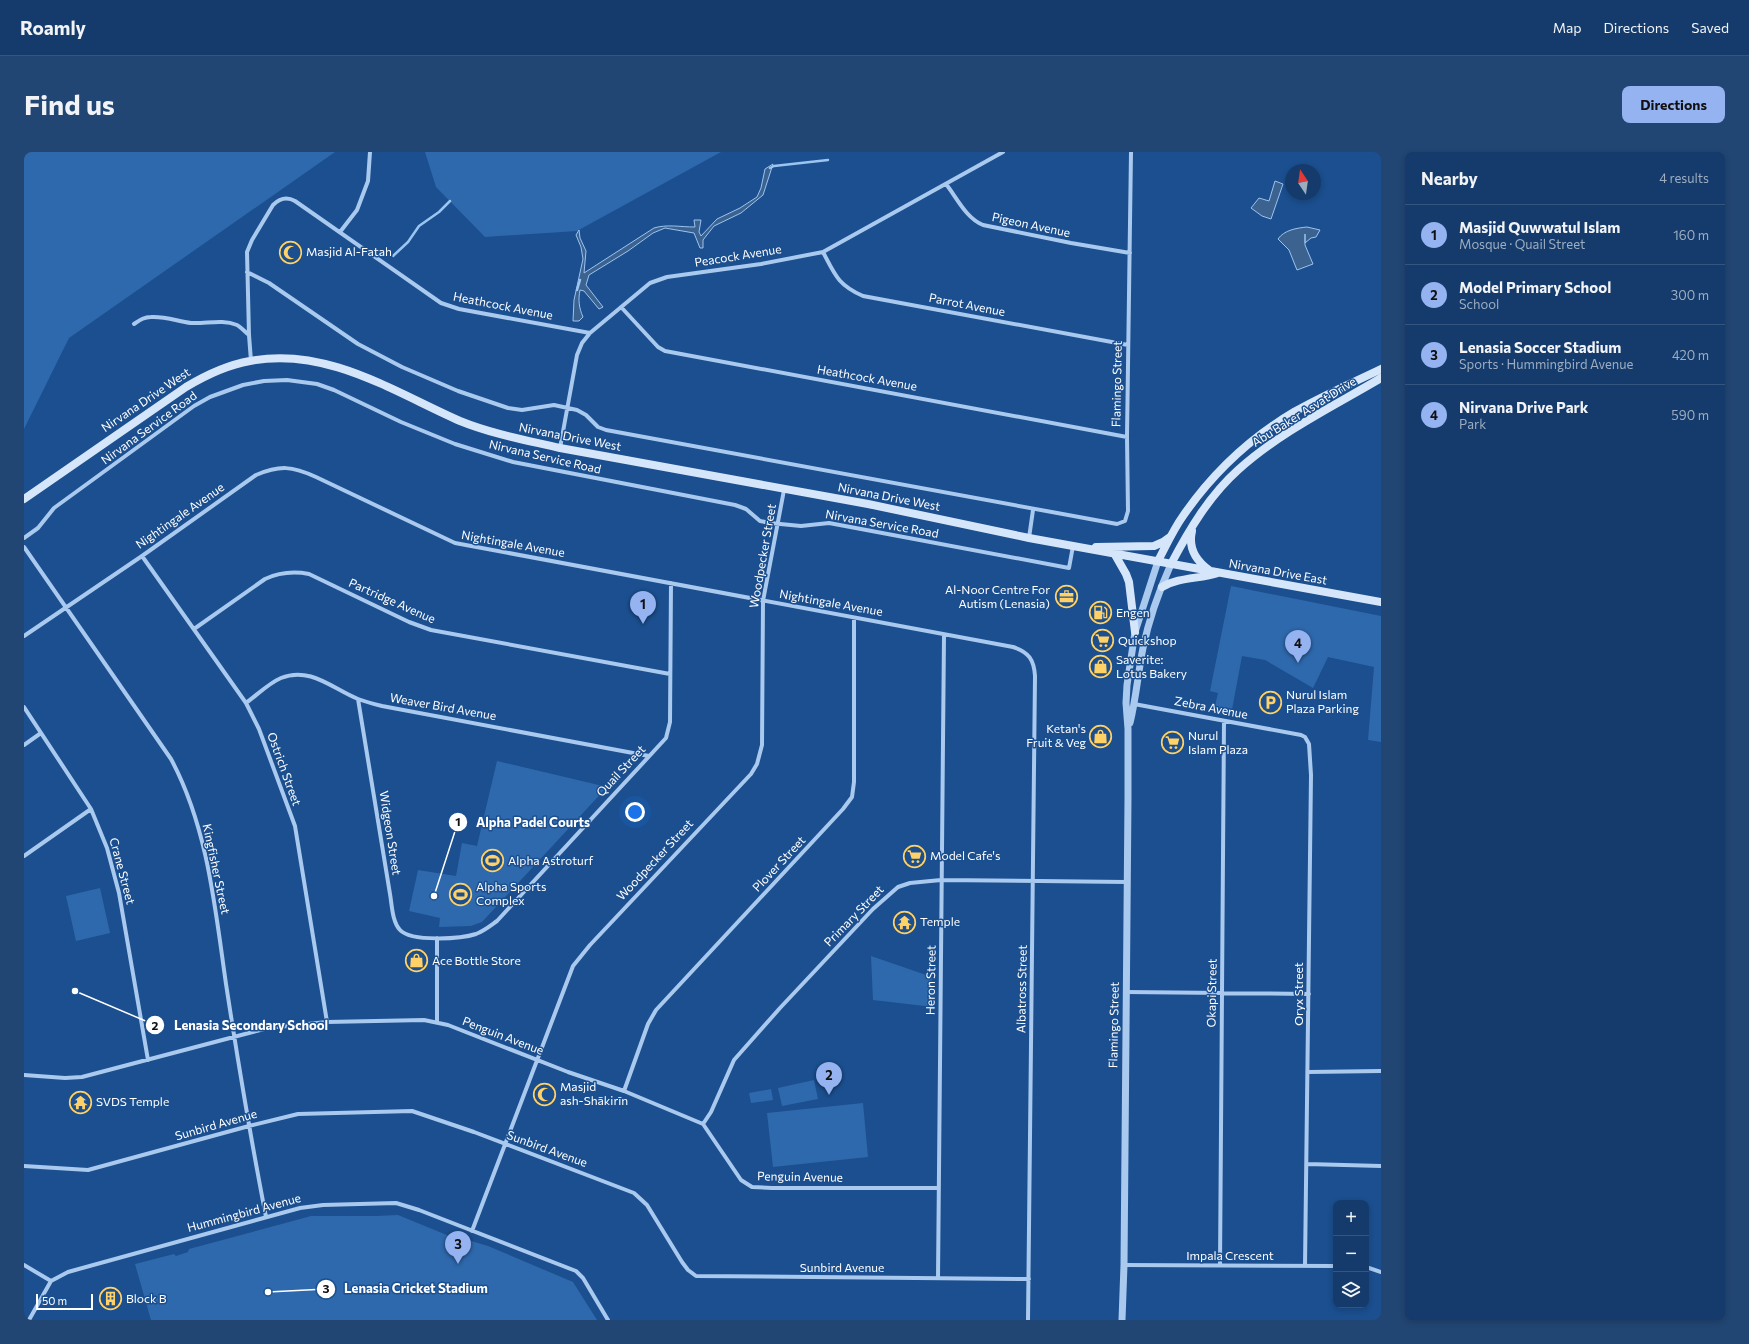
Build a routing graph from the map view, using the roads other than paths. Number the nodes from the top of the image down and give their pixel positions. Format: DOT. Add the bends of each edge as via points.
graph roads {
  1 [pos="370,152"];
  2 [pos="1002,152"];
  3 [pos="1131,152"];
  4 [pos="946,184"];
  5 [pos="340,232"];
  6 [pos="823,252"];
  7 [pos="1130,253"];
  8 [pos="247,272"];
  9 [pos="621,307"];
  10 [pos="134,324"];
  11 [pos="590,333"];
  12 [pos="249,335"];
  13 [pos="1128,345"];
  14 [pos="251,361"];
  15 [pos="1381,369"];
  16 [pos="1381,378"];
  17 [pos="566,407"];
  18 [pos="1127,437"];
  19 [pos="560,448"];
  20 [pos="784,490"];
  21 [pos="24,499"];
  22 [pos="1033,510"];
  23 [pos="778,524"];
  24 [pos="1193,524"];
  25 [pos="1172,534"];
  26 [pos="24,538"];
  27 [pos="1029,538"];
  28 [pos="1073,546"];
  29 [pos="1083,547"];
  30 [pos="24,548"];
  31 [pos="1114,553"];
  32 [pos="142,556"];
  33 [pos="1158,561"];
  34 [pos="1171,564"];
  35 [pos="1215,572"];
  36 [pos="671,583"];
  37 [pos="1162,586"];
  38 [pos="763,601"];
  39 [pos="1381,602"];
  40 [pos="66,607"];
  41 [pos="854,618"];
  42 [pos="194,629"];
  43 [pos="1135,632"];
  44 [pos="944,634"];
  45 [pos="24,636"];
  46 [pos="1031,658"];
  47 [pos="670,674"];
  48 [pos="358,699"];
  49 [pos="246,703"];
  50 [pos="1126,703"];
  51 [pos="1135,704"];
  52 [pos="24,707"];
  53 [pos="1224,721"];
  54 [pos="1128,730"];
  55 [pos="1292,732"];
  56 [pos="41,733"];
  57 [pos="24,745"];
  58 [pos="649,756"];
  59 [pos="91,809"];
  60 [pos="24,856"];
  61 [pos="941,880"];
  62 [pos="1033,881"];
  63 [pos="1127,882"];
  64 [pos="437,938"];
  65 [pos="1126,992"];
  66 [pos="1222,993"];
  67 [pos="1309,994"];
  68 [pos="327,1022"];
  69 [pos="437,1022"];
  70 [pos="234,1036"];
  71 [pos="148,1060"];
  72 [pos="537,1060"];
  73 [pos="1381,1071"];
  74 [pos="1308,1072"];
  75 [pos="24,1074"];
  76 [pos="624,1091"];
  77 [pos="703,1124"];
  78 [pos="249,1126"];
  79 [pos="505,1144"];
  80 [pos="1306,1164"];
  81 [pos="24,1166"];
  82 [pos="1381,1166"];
  83 [pos="938,1188"];
  84 [pos="266,1217"];
  85 [pos="472,1230"];
  86 [pos="24,1265"];
  87 [pos="1124,1265"];
  88 [pos="1220,1265"];
  89 [pos="1305,1266"];
  90 [pos="1333,1266"];
  91 [pos="1369,1269"];
  92 [pos="1381,1272"];
  93 [pos="938,1278"];
  94 [pos="1029,1279"];
  95 [pos="51,1281"];
  96 [pos="29,1320"];
  97 [pos="608,1320"];
  98 [pos="1028,1320"];
  99 [pos="1122,1320"];
  1 -- 5 [label="street" via="368,181 357,210"];
  2 -- 4 [label="street, Peacock Avenue"];
  3 -- 7 [label="street, Flamingo Street"];
  4 -- 6 [label="street, Peacock Avenue"];
  4 -- 7 [label="street, Pigeon Avenue" via="975,222 1071,244"];
  5 -- 8 [label="street, Heathcock Avenue" via="291,198 281,199 273,206 252,240 247,252"];
  5 -- 11 [label="street, Heathcock Avenue" via="449,306"];
  6 -- 9 [label="street, Peacock Avenue" via="761,264 667,277 650,283"];
  6 -- 13 [label="street, Parrot Avenue" via="838,280 863,296"];
  7 -- 13 [label="street, Flamingo Street"];
  8 -- 12 [label="street, Heathcock Avenue"];
  8 -- 17 [label="street" via="269,283 358,344 402,367 458,391 508,408 522,410 546,406"];
  9 -- 11 [label="street, Peacock Avenue"];
  9 -- 18 [label="street, Heathcock Avenue" via="658,347 665,351"];
  10 -- 12 [label="street" via="142,318 150,317 193,323 227,322 238,326"];
  11 -- 17 [label="street, Peacock Avenue" via="576,355"];
  12 -- 14 [label="street, Heathcock Avenue"];
  13 -- 18 [label="street, Flamingo Street"];
  14 -- 19 [label="main road, Nirvana Drive West" via="284,358 326,364 362,376 461,421"];
  14 -- 21 [label="main road, Nirvana Drive West" via="214,372 186,386"];
  15 -- 25 [label="main road, Abu Baker Asvat Drive" via="1292,413 1247,445 1206,486"];
  16 -- 24 [label="main road, Abu Baker Asvat Drive" via="1303,423 1237,470"];
  17 -- 19 [label="street, Peacock Avenue"];
  17 -- 22 [label="street" via="583,412 598,427 606,430"];
  18 -- 22 [label="street, Flamingo Street" via="1128,511 1125,521 1112,524"];
  19 -- 20 [label="main road, Nirvana Drive West"];
  20 -- 23 [label="street, Woodpecker Street"];
  20 -- 27 [label="main road, Nirvana Drive West" via="868,504"];
  22 -- 27 [label="street"];
  23 -- 26 [label="street, Nirvana Service Road" via="760,521 746,509 735,505 513,462 455,444 318,384 287,380 264,381 224,390 194,406 54,508 38,528"];
  23 -- 28 [label="street, Nirvana Service Road" via="801,526 828,523 1069,568"];
  23 -- 38 [label="street, Woodpecker Street"];
  24 -- 34 [label="main road, Abu Baker Asvat Drive"];
  24 -- 35 [label="main road" via="1190,539 1197,560"];
  25 -- 29 [label="main road" via="1154,546"];
  25 -- 33 [label="main road, Abu Baker Asvat Drive"];
  27 -- 28 [label="main road, Nirvana Drive West"];
  28 -- 29 [label="main road, Nirvana Drive West"];
  29 -- 31 [label="main road, Nirvana Drive West"];
  30 -- 40 [label="street, Kingfisher Street"];
  31 -- 33 [label="main road, Nirvana Drive West"];
  31 -- 43 [label="main road" via="1129,582"];
  32 -- 36 [label="street, Nightingale Avenue" via="256,475 287,467 316,477 455,543"];
  32 -- 40 [label="street, Nightingale Avenue"];
  32 -- 42 [label="street, Ostrich Street"];
  33 -- 34 [label="main road, Nirvana Drive East"];
  33 -- 43 [label="street, Flamingo Street"];
  34 -- 35 [label="main road, Nirvana Drive East"];
  34 -- 37 [label="street, Flamingo Street"];
  35 -- 37 [label="main road"];
  35 -- 39 [label="main road, Nirvana Drive East"];
  36 -- 38 [label="street, Nightingale Avenue"];
  36 -- 47 [label="street, Quail Street"];
  37 -- 51 [label="street, Flamingo Street" via="1144,644"];
  38 -- 41 [label="street, Nightingale Avenue"];
  38 -- 72 [label="street, Woodpecker Street" via="762,745 757,764 751,774 578,959"];
  40 -- 45 [label="street, Nightingale Avenue"];
  40 -- 70 [label="street, Kingfisher Street" via="171,759 182,782 207,862"];
  41 -- 44 [label="street, Nightingale Avenue"];
  41 -- 76 [label="street, Plover Street" via="852,797 656,1010 648,1024"];
  42 -- 47 [label="street, Partridge Avenue" via="265,579 296,572 309,574 431,630"];
  42 -- 49 [label="street, Ostrich Street"];
  43 -- 50 [label="street, Flamingo Street"];
  44 -- 46 [label="street, Nightingale Avenue" via="1013,647 1024,651"];
  44 -- 61 [label="street, Heron Street"];
  46 -- 62 [label="street, Albatross Street" via="1035,676"];
  47 -- 58 [label="street, Quail Street" via="669,733"];
  48 -- 49 [label="street, Weaver Bird Avenue" via="316,678 297,674 279,679"];
  48 -- 58 [label="street, Weaver Bird Avenue" via="382,706"];
  48 -- 64 [label="street, Widgeon Street" via="394,916 398,927 405,934"];
  49 -- 68 [label="street, Ostrich Street" via="259,729 295,826"];
  50 -- 51 [label="street, Zebra Avenue"];
  50 -- 54 [label="street, Flamingo Street"];
  51 -- 53 [label="street, Zebra Avenue"];
  51 -- 54 [label="street, Flamingo Street"];
  52 -- 56 [label="street, Crane Street"];
  53 -- 55 [label="street, Zebra Avenue"];
  53 -- 66 [label="street, Okapi Street"];
  54 -- 63 [label="street, Flamingo Street"];
  55 -- 67 [label="street, Oryx Street" via="1305,737 1310,744"];
  56 -- 57 [label="street"];
  56 -- 59 [label="street, Crane Street"];
  58 -- 64 [label="street, Quail Street" via="490,926 474,935"];
  59 -- 60 [label="street"];
  59 -- 71 [label="street, Crane Street" via="107,848 119,892"];
  61 -- 62 [label="street, Primary Street"];
  61 -- 77 [label="street, Primary Street" via="904,884 893,890 873,909 734,1060"];
  61 -- 83 [label="street, Heron Street"];
  62 -- 63 [label="street, Primary Street"];
  62 -- 94 [label="street, Albatross Street"];
  63 -- 65 [label="street, Flamingo Street"];
  64 -- 69 [label="street"];
  65 -- 66 [label="street"];
  65 -- 87 [label="street, Flamingo Street"];
  66 -- 67 [label="street"];
  66 -- 88 [label="street, Okapi Street"];
  67 -- 74 [label="street, Oryx Street"];
  68 -- 69 [label="street, Penguin Avenue"];
  68 -- 70 [label="street, Penguin Avenue" via="268,1028"];
  69 -- 72 [label="street, Penguin Avenue"];
  70 -- 71 [label="street, Penguin Avenue"];
  70 -- 78 [label="street, Kingfisher Street"];
  71 -- 75 [label="street, Penguin Avenue" via="74,1078"];
  72 -- 76 [label="street, Penguin Avenue"];
  72 -- 79 [label="street, Woodpecker Street"];
  73 -- 74 [label="street"];
  74 -- 80 [label="street, Oryx Street"];
  76 -- 77 [label="street, Penguin Avenue"];
  77 -- 83 [label="street, Penguin Avenue" via="735,1174 752,1187"];
  78 -- 79 [label="street, Sunbird Avenue" via="308,1113 412,1111"];
  78 -- 81 [label="street, Sunbird Avenue" via="88,1170"];
  78 -- 84 [label="street, Kingfisher Street"];
  79 -- 85 [label="street, Woodpecker Street"];
  79 -- 93 [label="street, Sunbird Avenue" via="634,1193 647,1205 682,1262 696,1276"];
  80 -- 82 [label="street"];
  80 -- 89 [label="street, Oryx Street"];
  83 -- 93 [label="street, Heron Street"];
  84 -- 85 [label="street, Hummingbird Avenue" via="310,1206 396,1203"];
  84 -- 95 [label="street, Hummingbird Avenue" via="68,1272"];
  85 -- 97 [label="street, Hummingbird Avenue" via="580,1273"];
  86 -- 95 [label="street"];
  87 -- 88 [label="street, Impala Crescent"];
  87 -- 99 [label="street, Flamingo Street"];
  88 -- 89 [label="street, Impala Crescent"];
  89 -- 90 [label="street, Impala Crescent"];
  91 -- 92 [label="street"];
  93 -- 94 [label="street, Sunbird Avenue"];
  94 -- 98 [label="street, Albatross Street"];
  95 -- 96 [label="street"];
}
